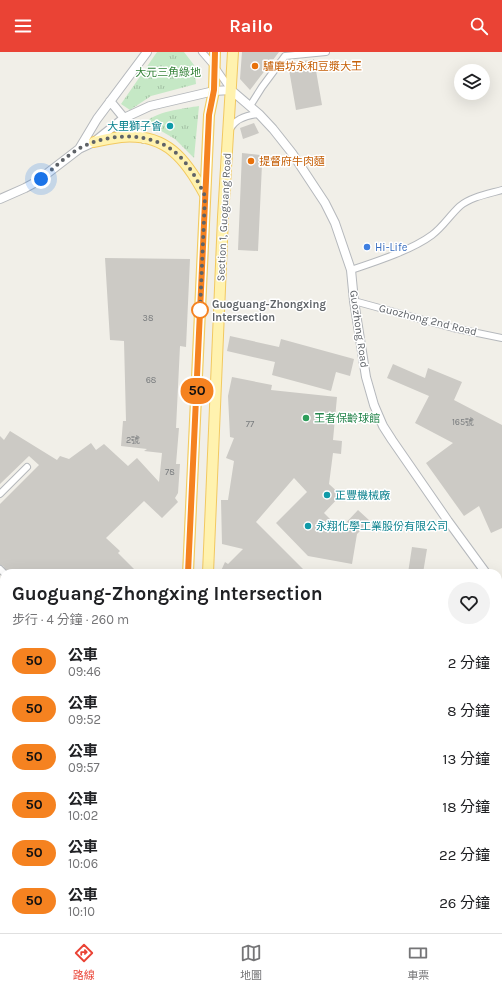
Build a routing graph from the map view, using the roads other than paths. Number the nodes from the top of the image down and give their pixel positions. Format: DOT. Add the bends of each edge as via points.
graph roads {
  1 [pos="147,52"];
  2 [pos="202,52"];
  3 [pos="215,52"];
  4 [pos="233,52"];
  5 [pos="326,52"];
  6 [pos="214,67"];
  7 [pos="214,90"];
  8 [pos="231,90"];
  9 [pos="110,100"];
  10 [pos="250,106"];
  11 [pos="259,114"];
  12 [pos="124,118"];
  13 [pos="228,132"];
  14 [pos="144,139"];
  15 [pos="94,142"];
  16 [pos="79,149"];
  17 [pos="502,190"];
  18 [pos="205,196"];
  19 [pos="0,199"];
  20 [pos="351,270"];
  21 [pos="354,301"];
  22 [pos="502,338"];
  23 [pos="27,467"];
  24 [pos="0,494"];
  25 [pos="188,569"];
  26 [pos="208,569"];
  27 [pos="483,569"];
  1 -- 9 [label="street"];
  2 -- 6 [label="street"];
  3 -- 6 [label="main road, Section 1, Guoguang Road"];
  4 -- 8 [label="main road, Section 1, Guoguang Road"];
  5 -- 10 [label="street" via="285,56"];
  6 -- 7 [label="main road, Section 1, Guoguang Road"];
  6 -- 8 [label="street"];
  7 -- 8 [label="street"];
  7 -- 12 [label="street" via="150,106"];
  7 -- 18 [label="main road, Section 1, Guoguang Road" via="209,115"];
  8 -- 10 [label="street, Guozhong Road"];
  8 -- 13 [label="main road, Section 1, Guoguang Road"];
  9 -- 12 [label="street"];
  9 -- 16 [label="street"];
  10 -- 11 [label="street, Guozhong Road"];
  11 -- 13 [label="street" via="240,119"];
  11 -- 20 [label="street, Guozhong Road" via="292,153 325,203 335,223"];
  12 -- 14 [label="street"];
  12 -- 15 [label="street"];
  13 -- 26 [label="main road, Section 1, Guoguang Road"];
  14 -- 15 [label="main road" via="121,137"];
  14 -- 18 [label="main road" via="155,141 177,153"];
  15 -- 16 [label="street"];
  16 -- 19 [label="street" via="41,179"];
  17 -- 20 [label="street" via="472,199 460,206 442,228 431,236 406,249"];
  18 -- 25 [label="main road, Section 1, Guoguang Road"];
  20 -- 21 [label="street, Guozhong Road"];
  21 -- 22 [label="street, Guozhong 2nd Road" via="453,328"];
  21 -- 27 [label="street, Guozhong Road" via="366,377 383,426"];
  23 -- 24 [label="street"];
}
